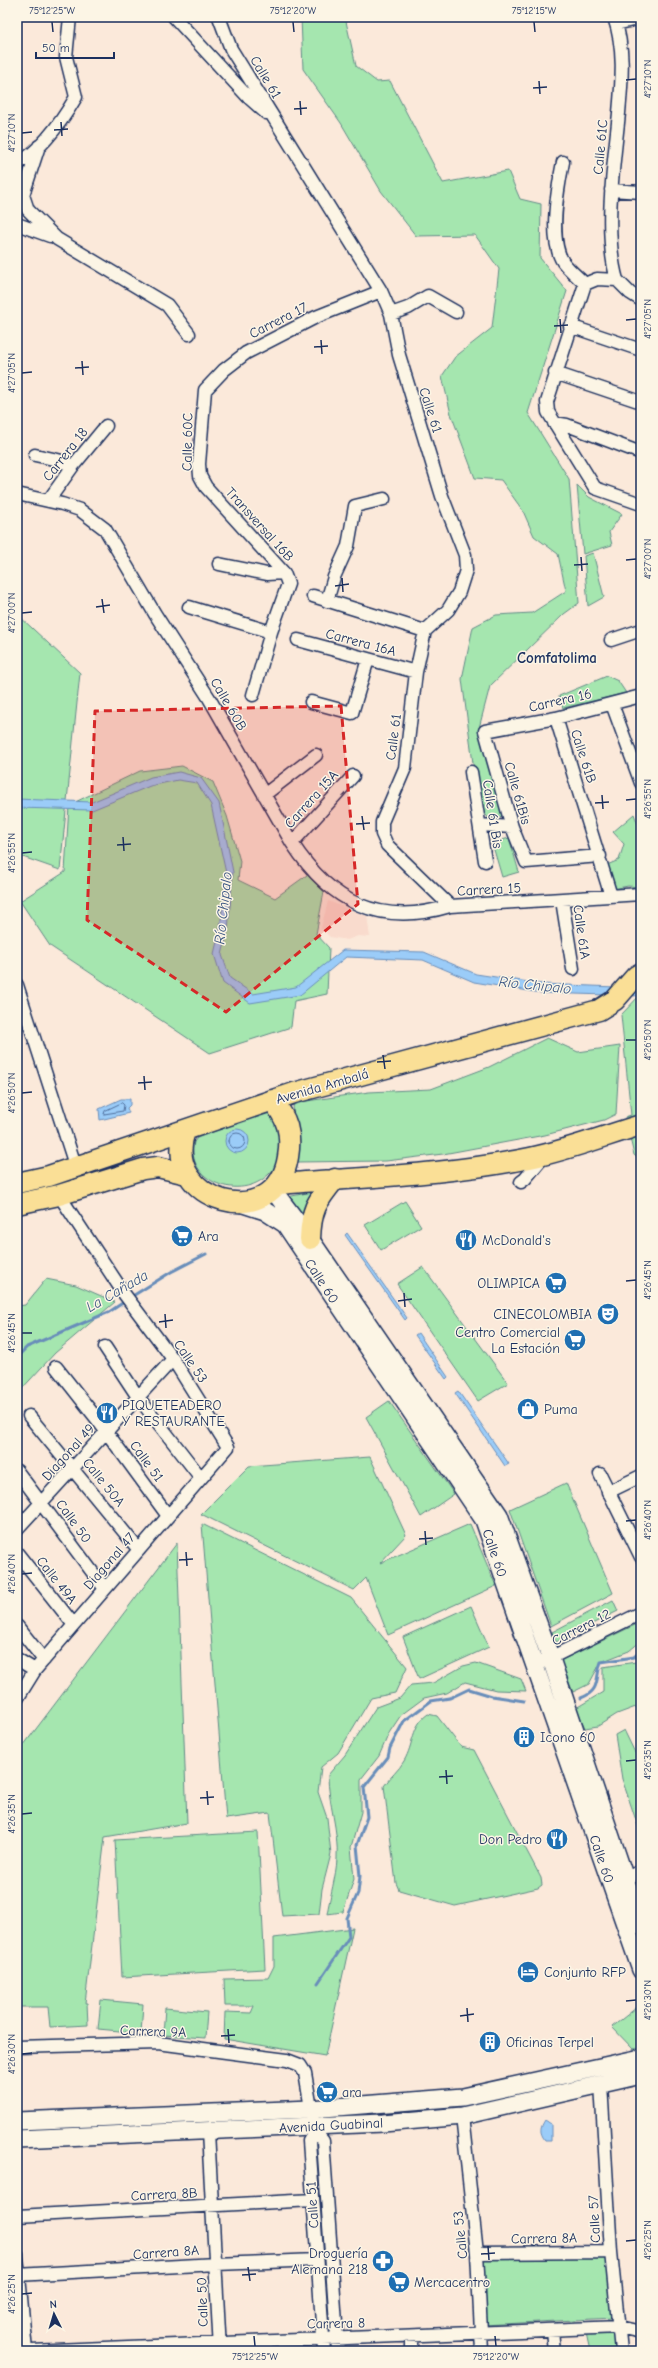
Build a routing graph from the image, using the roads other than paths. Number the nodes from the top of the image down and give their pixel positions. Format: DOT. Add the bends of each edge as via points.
graph roads {
  1 [pos="70,17"];
  2 [pos="174,17"];
  3 [pos="219,17"];
  4 [pos="641,18"];
  5 [pos="615,21"];
  6 [pos="276,122"];
  7 [pos="39,146"];
  8 [pos="563,162"];
  9 [pos="17,164"];
  10 [pos="611,190"];
  11 [pos="641,192"];
  12 [pos="17,224"];
  13 [pos="57,239"];
  14 [pos="616,280"];
  15 [pos="585,284"];
  16 [pos="381,291"];
  17 [pos="641,300"];
  18 [pos="456,312"];
  19 [pos="391,314"];
  20 [pos="570,326"];
  21 [pos="189,334"];
  22 [pos="641,350"];
  23 [pos="555,373"];
  24 [pos="203,396"];
  25 [pos="641,402"];
  26 [pos="554,423"];
  27 [pos="106,426"];
  28 [pos="641,453"];
  29 [pos="34,455"];
  30 [pos="73,466"];
  31 [pos="206,487"];
  32 [pos="17,494"];
  33 [pos="384,499"];
  34 [pos="48,501"];
  35 [pos="641,504"];
  36 [pos="219,564"];
  37 [pos="286,578"];
  38 [pos="313,596"];
  39 [pos="327,601"];
  40 [pos="189,607"];
  41 [pos="641,630"];
  42 [pos="425,631"];
  43 [pos="271,632"];
  44 [pos="298,640"];
  45 [pos="611,640"];
  46 [pos="368,659"];
  47 [pos="416,672"];
  48 [pos="253,695"];
  49 [pos="641,696"];
  50 [pos="311,702"];
  51 [pos="612,704"];
  52 [pos="556,718"];
  53 [pos="485,731"];
  54 [pos="316,755"];
  55 [pos="471,772"];
  56 [pos="353,776"];
  57 [pos="641,783"];
  58 [pos="264,794"];
  59 [pos="480,825"];
  60 [pos="512,827"];
  61 [pos="292,843"];
  62 [pos="600,856"];
  63 [pos="485,861"];
  64 [pos="641,894"];
  65 [pos="611,896"];
  66 [pos="343,898"];
  67 [pos="562,900"];
  68 [pos="450,906"];
  69 [pos="573,969"];
  70 [pos="641,973"];
  71 [pos="17,985"];
  72 [pos="272,1100"];
  73 [pos="641,1125"];
  74 [pos="185,1131"];
  75 [pos="546,1154"];
  76 [pos="76,1168"];
  77 [pos="187,1174"];
  78 [pos="335,1179"];
  79 [pos="521,1182"];
  80 [pos="17,1183"];
  81 [pos="276,1187"];
  82 [pos="59,1195"];
  83 [pos="240,1203"];
  84 [pos="17,1204"];
  85 [pos="310,1240"];
  86 [pos="105,1347"];
  87 [pos="173,1359"];
  88 [pos="56,1367"];
  89 [pos="138,1397"];
  90 [pos="29,1416"];
  91 [pos="107,1431"];
  92 [pos="228,1447"];
  93 [pos="74,1468"];
  94 [pos="17,1471"];
  95 [pos="600,1474"];
  96 [pos="641,1476"];
  97 [pos="201,1478"];
  98 [pos="608,1492"];
  99 [pos="42,1502"];
  100 [pos="168,1516"];
  101 [pos="17,1529"];
  102 [pos="139,1550"];
  103 [pos="17,1553"];
  104 [pos="641,1557"];
  105 [pos="105,1589"];
  106 [pos="641,1613"];
  107 [pos="74,1625"];
  108 [pos="17,1626"];
  109 [pos="17,1659"];
  110 [pos="551,1659"];
  111 [pos="44,1660"];
  112 [pos="534,1666"];
  113 [pos="36,1670"];
  114 [pos="17,1699"];
  115 [pos="641,1871"];
  116 [pos="624,1879"];
  117 [pos="641,1926"];
  118 [pos="641,1970"];
  119 [pos="17,2047"];
  120 [pos="641,2058"];
  121 [pos="287,2060"];
  122 [pos="641,2075"];
  123 [pos="601,2084"];
  124 [pos="311,2109"];
  125 [pos="462,2116"];
  126 [pos="17,2121"];
  127 [pos="314,2129"];
  128 [pos="208,2132"];
  129 [pos="17,2139"];
  130 [pos="313,2200"];
  131 [pos="213,2206"];
  132 [pos="17,2216"];
  133 [pos="611,2252"];
  134 [pos="17,2254"];
  135 [pos="477,2254"];
  136 [pos="316,2260"];
  137 [pos="216,2264"];
  138 [pos="18,2275"];
  139 [pos="620,2327"];
  140 [pos="552,2330"];
  141 [pos="641,2332"];
  142 [pos="481,2334"];
  143 [pos="411,2336"];
  144 [pos="323,2338"];
  145 [pos="337,2338"];
  146 [pos="219,2347"];
  147 [pos="26,2351"];
  148 [pos="31,2351"];
  149 [pos="324,2351"];
  150 [pos="338,2351"];
  151 [pos="411,2351"];
  152 [pos="482,2351"];
  153 [pos="554,2351"];
  154 [pos="621,2351"];
  1 -- 7 [label="street" via="66,57 76,97 65,117"];
  2 -- 6 [label="street" via="248,98"];
  3 -- 6 [label="street, Calle 61" via="231,49"];
  4 -- 5 [label="street"];
  5 -- 10 [label="street, Calle 61C" via="623,64"];
  6 -- 16 [label="street, Calle 61"];
  7 -- 9 [label="street"];
  7 -- 13 [label="street" via="23,195 28,210"];
  8 -- 15 [label="street" via="558,185 557,245 564,262"];
  10 -- 11 [label="street"];
  10 -- 14 [label="street, Calle 61C" via="612,263"];
  12 -- 13 [label="street"];
  13 -- 21 [label="street" via="167,305"];
  14 -- 15 [label="street" via="597,279"];
  14 -- 17 [label="street"];
  15 -- 20 [label="street"];
  16 -- 19 [label="street, Calle 61"];
  16 -- 24 [label="street, Carrera 17" via="316,317 246,353 207,386"];
  18 -- 19 [label="street" via="428,296 408,308"];
  19 -- 42 [label="street, Calle 61" via="409,391 442,496 465,555 466,570 459,592 447,613"];
  20 -- 22 [label="street"];
  20 -- 23 [label="street"];
  23 -- 25 [label="street"];
  23 -- 26 [label="street" via="547,402 548,412"];
  24 -- 31 [label="street, Calle 60C" via="199,464 200,476"];
  26 -- 28 [label="street" via="566,424"];
  26 -- 35 [label="street" via="595,488"];
  27 -- 30 [label="street, Carrera 18"];
  29 -- 30 [label="street"];
  30 -- 34 [label="street, Carrera 18"];
  31 -- 37 [label="street, Transversal 16B"];
  32 -- 34 [label="street, Calle 60B"];
  33 -- 39 [label="street" via="354,506 348,546"];
  34 -- 58 [label="street, Calle 60B" via="80,510 105,528 155,614 209,698"];
  36 -- 37 [label="street"];
  37 -- 43 [label="street"];
  38 -- 39 [label="street"];
  39 -- 42 [label="street"];
  40 -- 43 [label="street"];
  41 -- 45 [label="street"];
  42 -- 47 [label="street, Calle 61"];
  43 -- 48 [label="street"];
  44 -- 46 [label="street, Carrera 16A"];
  46 -- 47 [label="street, Carrera 16A"];
  46 -- 50 [label="street" via="352,713"];
  47 -- 68 [label="street, Calle 61" via="405,768 382,822 382,834 387,845"];
  49 -- 51 [label="street, Carrera 16"];
  51 -- 52 [label="street, Carrera 16"];
  51 -- 57 [label="street"];
  52 -- 53 [label="street, Carrera 16"];
  52 -- 62 [label="street, Calle 61B"];
  53 -- 60 [label="street, Calle 61Bis"];
  54 -- 58 [label="street"];
  55 -- 59 [label="street, Calle 61 Bis"];
  56 -- 61 [label="street, Carrera 15A"];
  58 -- 61 [label="street, Calle 60B"];
  59 -- 60 [label="street"];
  59 -- 63 [label="street, Calle 61 Bis"];
  60 -- 62 [label="street, Calle 61Bis" via="526,862"];
  61 -- 66 [label="street, Calle 60B" via="303,860"];
  62 -- 65 [label="street, Calle 61B"];
  64 -- 65 [label="street, Carrera 15"];
  65 -- 67 [label="street, Carrera 15"];
  66 -- 68 [label="street, Carrera 15" via="370,910 393,914 426,913"];
  67 -- 68 [label="street, Carrera 15"];
  67 -- 69 [label="street, Calle 61A"];
  70 -- 72 [label="main road, Avenida Ambalá" via="615,1000 599,1010"];
  71 -- 76 [label="street"];
  72 -- 74 [label="main road, Avenida Ambalá"];
  72 -- 81 [label="main road" via="286,1120 290,1137 288,1160"];
  73 -- 75 [label="main road"];
  74 -- 76 [label="main road, Avenida Ambalá"];
  74 -- 77 [label="main road" via="180,1145 183,1166"];
  75 -- 78 [label="main road" via="442,1172"];
  75 -- 79 [label="street"];
  76 -- 80 [label="main road, Avenida Ambalá"];
  77 -- 82 [label="main road" via="158,1167 143,1169"];
  77 -- 83 [label="main road" via="206,1193 228,1202"];
  78 -- 81 [label="main road"];
  78 -- 85 [label="main road" via="324,1192 311,1217"];
  81 -- 83 [label="main road" via="262,1197"];
  81 -- 85 [label="main road, Calle 60"];
  82 -- 84 [label="main road"];
  82 -- 87 [label="street, Calle 53" via="128,1298"];
  83 -- 112 [label="main road, Calle 60" via="265,1211 285,1224 484,1520"];
  85 -- 110 [label="main road, Calle 60" via="499,1514"];
  86 -- 89 [label="street"];
  87 -- 89 [label="street, Diagonal 49"];
  87 -- 92 [label="street, Calle 53"];
  88 -- 91 [label="street, Calle 51"];
  89 -- 91 [label="street, Diagonal 49"];
  89 -- 97 [label="street"];
  90 -- 93 [label="street, Calle 50A"];
  91 -- 93 [label="street, Diagonal 49"];
  91 -- 100 [label="street, Calle 51"];
  92 -- 97 [label="street, Diagonal 47"];
  93 -- 99 [label="street, Diagonal 49"];
  93 -- 102 [label="street, Calle 50A"];
  94 -- 99 [label="street, Calle 50"];
  95 -- 98 [label="street"];
  96 -- 98 [label="street"];
  97 -- 100 [label="street, Diagonal 47"];
  98 -- 104 [label="street"];
  99 -- 101 [label="street, Diagonal 49"];
  99 -- 105 [label="street, Calle 50"];
  100 -- 102 [label="street, Diagonal 47"];
  102 -- 105 [label="street, Diagonal 47"];
  103 -- 107 [label="street, Calle 49A"];
  105 -- 107 [label="street, Diagonal 47"];
  106 -- 110 [label="street, Carrera 12"];
  107 -- 111 [label="street, Diagonal 47"];
  108 -- 111 [label="street"];
  109 -- 113 [label="street"];
  110 -- 112 [label="street, Carrera 12"];
  110 -- 116 [label="main road, Calle 60"];
  111 -- 113 [label="street, Diagonal 47"];
  112 -- 118 [label="main road, Calle 60"];
  113 -- 114 [label="street, Diagonal 47"];
  115 -- 116 [label="street"];
  116 -- 117 [label="main road, Calle 60"];
  119 -- 121 [label="street, Carrera 9A" via="158,2043"];
  120 -- 124 [label="main road, Avenida Guabinal" via="463,2097"];
  121 -- 124 [label="street, Calle 51" via="300,2065 305,2073"];
  122 -- 123 [label="main road, Avenida Guabinal"];
  123 -- 125 [label="main road, Avenida Guabinal"];
  123 -- 133 [label="street, Calle 57"];
  124 -- 126 [label="main road, Avenida Guabinal"];
  124 -- 127 [label="street, Calle 51"];
  125 -- 127 [label="main road, Avenida Guabinal"];
  125 -- 135 [label="street, Calle 53"];
  127 -- 128 [label="main road, Avenida Guabinal"];
  127 -- 130 [label="street, Calle 51" via="309,2141"];
  127 -- 145 [label="street, Calle 51" via="323,2141"];
  128 -- 129 [label="main road, Avenida Guabinal"];
  128 -- 131 [label="street, Calle 50"];
  130 -- 131 [label="street, Carrera 8B"];
  130 -- 136 [label="street, Calle 51"];
  131 -- 132 [label="street, Carrera 8B"];
  131 -- 137 [label="street, Calle 50"];
  133 -- 135 [label="street, Carrera 8A"];
  133 -- 139 [label="street, Calle 57"];
  134 -- 138 [label="street"];
  135 -- 142 [label="street, Calle 53"];
  136 -- 137 [label="street, Carrera 8A"];
  136 -- 144 [label="street, Calle 51"];
  137 -- 138 [label="street, Carrera 8A"];
  137 -- 146 [label="street, Calle 50"];
  138 -- 147 [label="street"];
  139 -- 140 [label="street, Carrera 8"];
  139 -- 141 [label="street, Carrera 8"];
  139 -- 154 [label="street, Calle 57"];
  140 -- 142 [label="street, Carrera 8"];
  140 -- 153 [label="street"];
  142 -- 143 [label="street, Carrera 8"];
  142 -- 152 [label="street, Calle 53"];
  143 -- 145 [label="street, Carrera 8"];
  143 -- 151 [label="street"];
  144 -- 145 [label="street, Carrera 8"];
  144 -- 146 [label="street, Carrera 8"];
  144 -- 149 [label="street, Calle 51"];
  145 -- 150 [label="street, Calle 51"];
  146 -- 148 [label="street, Carrera 8"];
}
